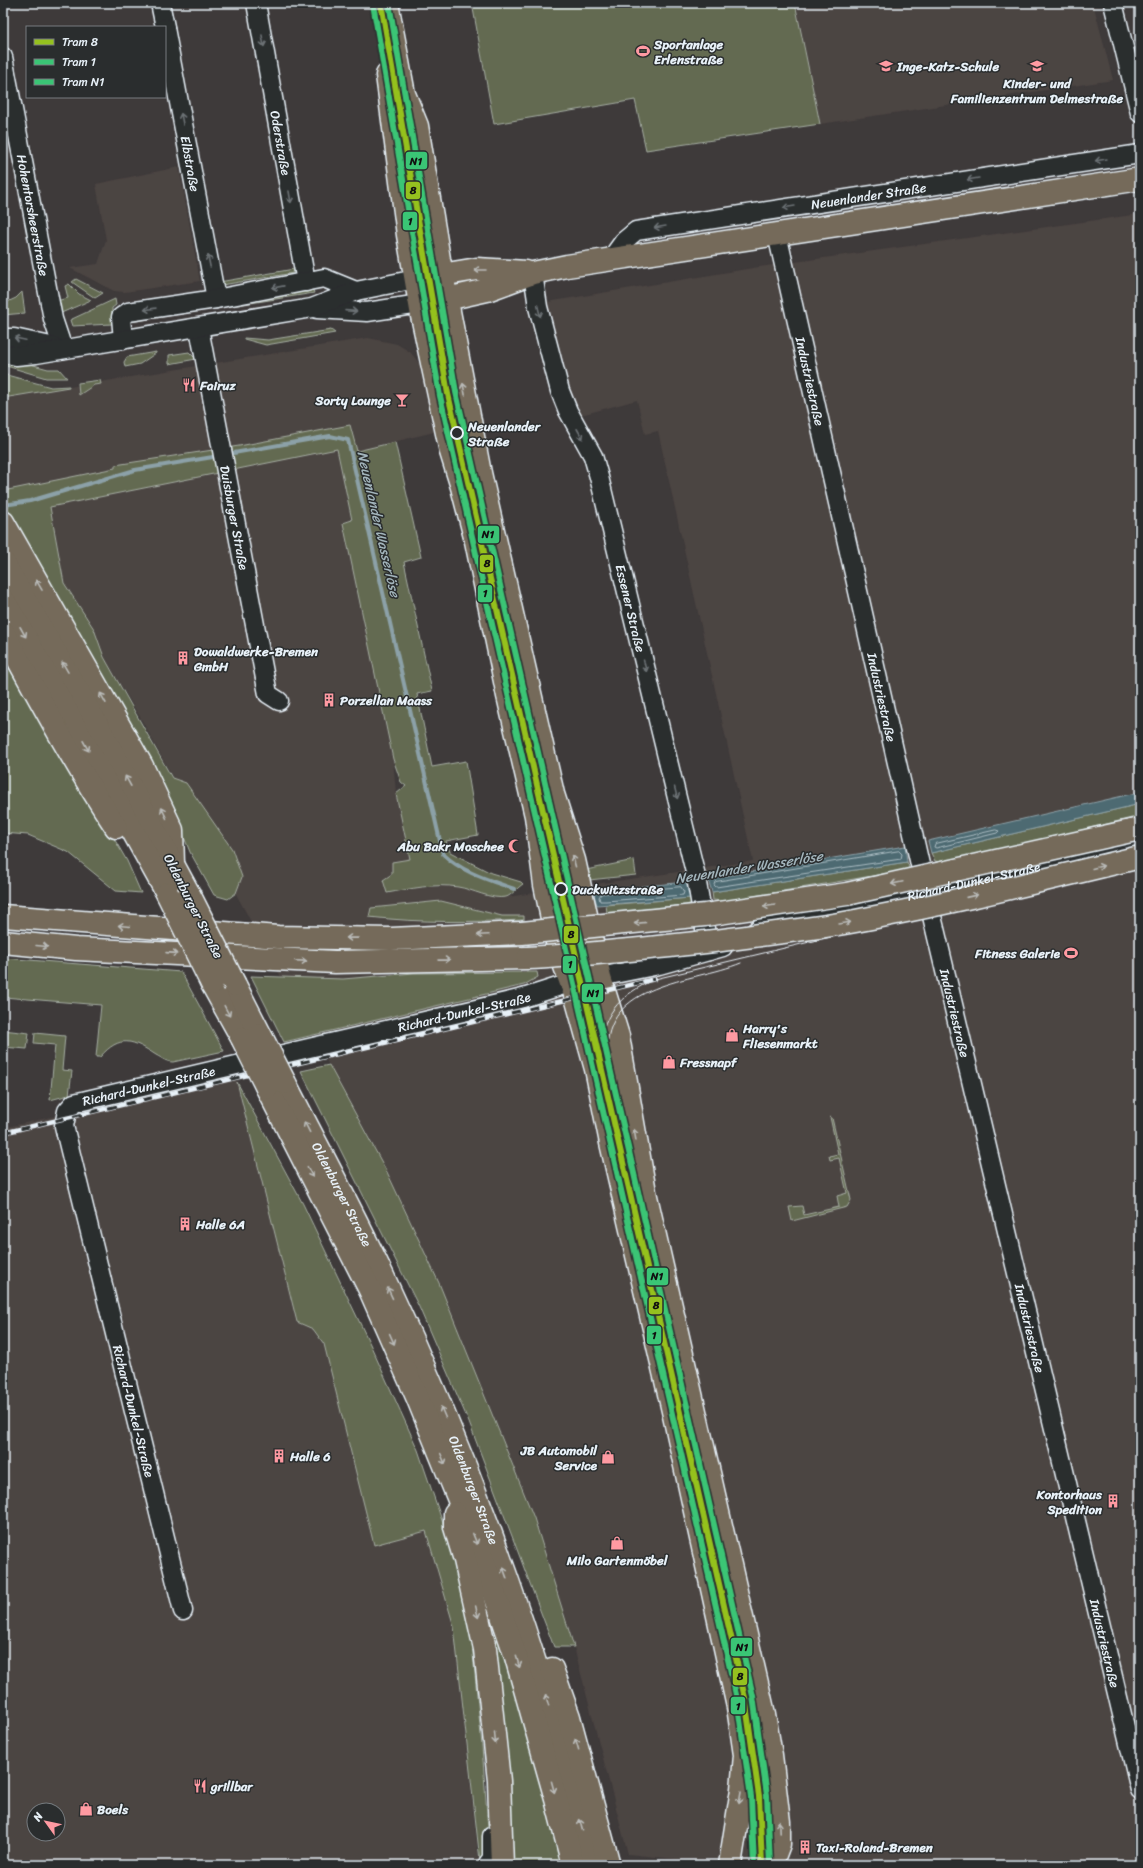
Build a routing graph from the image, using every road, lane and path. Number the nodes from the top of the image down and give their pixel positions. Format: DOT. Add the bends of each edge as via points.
graph roads {
  1 [pos="160,3"];
  2 [pos="256,3"];
  3 [pos="374,3"];
  4 [pos="387,3"];
  5 [pos="1113,3"];
  6 [pos="165,26"];
  7 [pos="166,32"];
  8 [pos="3,57"];
  9 [pos="1140,113"];
  10 [pos="1140,154"];
  11 [pos="1140,179"];
  12 [pos="777,234"];
  13 [pos="611,260"];
  14 [pos="533,273"];
  15 [pos="442,274"];
  16 [pos="416,279"];
  17 [pos="306,282"];
  18 [pos="356,291"];
  19 [pos="216,299"];
  20 [pos="447,299"];
  21 [pos="420,304"];
  22 [pos="312,308"];
  23 [pos="199,328"];
  24 [pos="3,338"];
  25 [pos="123,340"];
  26 [pos="63,349"];
  27 [pos="3,354"];
  28 [pos="3,522"];
  29 [pos="3,562"];
  30 [pos="3,599"];
  31 [pos="3,632"];
  32 [pos="279,701"];
  33 [pos="1140,828"];
  34 [pos="1140,843"];
  35 [pos="1140,857"];
  36 [pos="148,858"];
  37 [pos="173,864"];
  38 [pos="926,891"];
  39 [pos="3,916"];
  40 [pos="3,942"];
  41 [pos="709,951"];
  42 [pos="600,978"];
  43 [pos="570,983"];
  44 [pos="251,1036"];
  45 [pos="276,1086"];
  46 [pos="455,1490"];
  47 [pos="183,1611"];
  48 [pos="499,1781"];
  49 [pos="1140,1790"];
  50 [pos="594,1861"];
  51 [pos="486,1865"];
  52 [pos="502,1865"];
  53 [pos="730,1865"];
  54 [pos="772,1865"];
  1 -- 6 [label="street, Elbstraße"];
  2 -- 17 [label="street, Oderstraße, one-way"];
  3 -- 16 [label="main road"];
  4 -- 15 [label="main road" via="404,94 417,126"];
  5 -- 9 [label="street"];
  19 -- 7 [label="street, Elbstraße, one-way"];
  8 -- 26 [label="street, Hohentorsheerstraße" via="53,319"];
  10 -- 13 [label="street, Neuenlander Straße, one-way" via="636,230 624,241"];
  11 -- 12 [label="main road, Neuenlander Straße"];
  12 -- 13 [label="main road, Neuenlander Straße"];
  12 -- 38 [label="street, Industriestraße"];
  13 -- 14 [label="main road, Neuenlander Straße"];
  14 -- 15 [label="main road, Neuenlander Straße, one-way" via="477,269"];
  14 -- 20 [label="main road, Neuenlander Straße" via="487,290"];
  14 -- 41 [label="street, Essener Straße, one-way" via="538,307 560,391 593,456 599,477 689,847"];
  15 -- 16 [label="main road, Neuenlander Straße"];
  15 -- 20 [label="main road"];
  16 -- 18 [label="street, Neuenlander Straße"];
  16 -- 21 [label="main road"];
  17 -- 18 [label="street" via="324,278"];
  17 -- 19 [label="street, one-way"];
  18 -- 22 [label="street, Neuenlander Straße"];
  19 -- 25 [label="street, one-way" via="128,312 121,317"];
  20 -- 21 [label="main road, Neuenlander Straße"];
  42 -- 20 [label="main road, one-way" via="574,860 553,794 481,481"];
  22 -- 21 [label="street, Neuenlander Straße, one-way" via="367,312"];
  21 -- 43 [label="main road" via="451,452 476,541 536,816 545,885 558,947"];
  22 -- 23 [label="street, Neuenlander Straße"];
  23 -- 25 [label="street, Neuenlander Straße"];
  23 -- 32 [label="street, Duisburger Straße" via="268,694"];
  26 -- 24 [label="street, Neuenlander Straße, one-way"];
  25 -- 26 [label="street, Neuenlander Straße"];
  26 -- 27 [label="street, Neuenlander Straße" via="16,356"];
  37 -- 28 [label="main road, one-way" via="172,830 142,766"];
  37 -- 29 [label="main road, Oldenburger Straße, one-way" via="98,726"];
  30 -- 36 [label="main road, Oldenburger Straße, one-way"];
  31 -- 36 [label="main road" via="123,838"];
  33 -- 39 [label="main road, one-way, bridge" via="847,894 705,915 522,933 390,939 278,936"];
  34 -- 38 [label="street, Richard-Dunkel-Straße"];
  40 -- 35 [label="main road, one-way, bridge" via="76,949 328,962 588,955 780,933 849,922"];
  36 -- 44 [label="main road, Oldenburger Straße, one-way, bridge" via="212,984"];
  37 -- 44 [label="main road, Oldenburger Straße, bridge" via="235,985"];
  38 -- 41 [label="street, Richard-Dunkel-Straße" via="766,923 741,942"];
  38 -- 49 [label="street, Industriestraße"];
  41 -- 42 [label="street, Richard-Dunkel-Straße"];
  42 -- 43 [label="street"];
  54 -- 42 [label="main road, one-way" via="779,1844 778,1822 764,1714 646,1200 618,1036"];
  43 -- 47 [label="street, Richard-Dunkel-Straße" via="523,998 74,1103 67,1111 64,1126"];
  43 -- 53 [label="main road, one-way" via="596,1069 742,1731 745,1755 742,1789"];
  44 -- 45 [label="main road, Oldenburger Straße, bridge"];
  45 -- 46 [label="main road, Oldenburger Straße, one-way" via="370,1290"];
  50 -- 45 [label="main road, Oldenburger Straße, one-way" via="569,1717 544,1648 518,1609 453,1435 407,1328 354,1218"];
  46 -- 48 [label="main road, one-way" via="455,1527 485,1649"];
  46 -- 50 [label="main road, Oldenburger Straße, one-way" via="481,1554 516,1657 547,1763"];
  48 -- 51 [label="street" via="491,1804 492,1858"];
  48 -- 52 [label="main road"];
}
